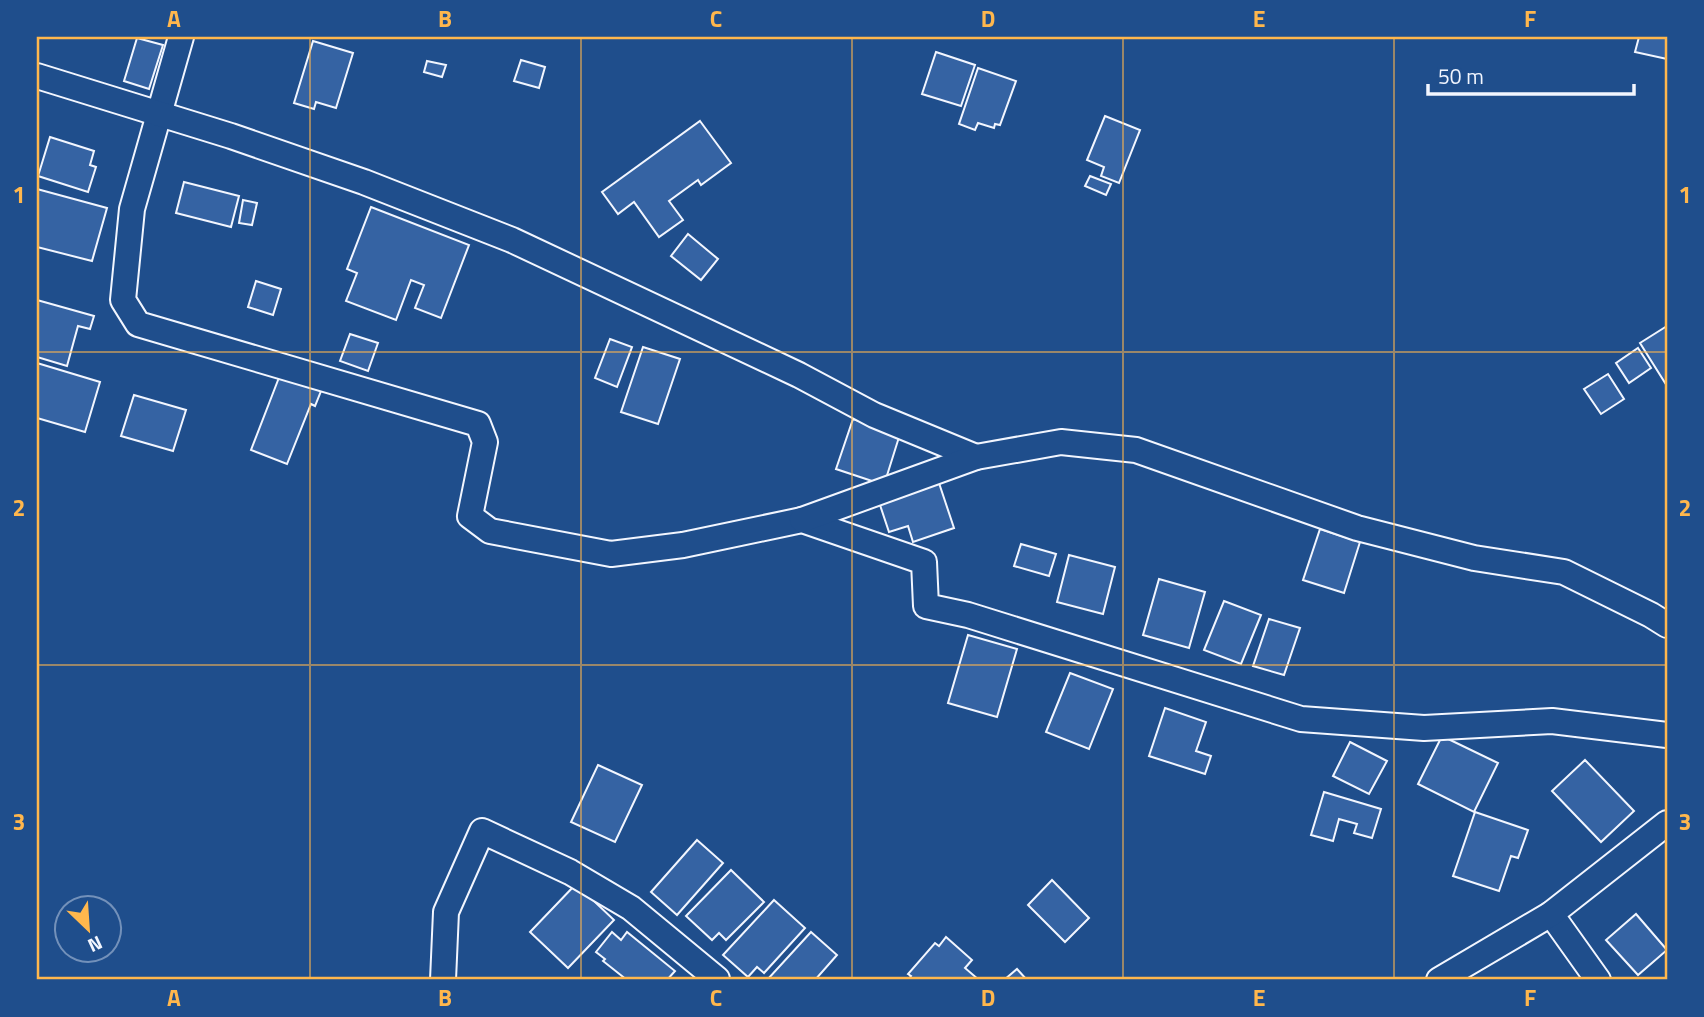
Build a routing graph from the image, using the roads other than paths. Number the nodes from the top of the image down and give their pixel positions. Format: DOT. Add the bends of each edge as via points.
graph roads {
  1 [pos="181,37"];
  2 [pos="37,76"];
  3 [pos="158,114"];
  4 [pos="976,457"];
  5 [pos="802,520"];
  6 [pos="1667,625"];
  7 [pos="1667,735"];
  8 [pos="1667,823"];
  9 [pos="1551,914"];
  10 [pos="443,980"];
  11 [pos="717,980"];
  12 [pos="1438,980"];
  13 [pos="1598,980"];
  1 -- 3 [label="street"];
  2 -- 3 [label="street"];
  3 -- 4 [label="street" via="364,181 512,240 874,415"];
  3 -- 5 [label="street" via="132,209 124,287 123,300 138,324 478,424 485,442 470,516 490,531 611,554 683,545"];
  4 -- 5 [label="street"];
  4 -- 6 [label="street" via="1061,442 1136,450 1357,528 1474,558 1564,572"];
  5 -- 7 [label="street" via="924,562 926,606 968,615 1301,719 1424,728 1552,721"];
  8 -- 9 [label="street"];
  9 -- 12 [label="street"];
  9 -- 13 [label="street"];
  10 -- 11 [label="street" via="446,912 482,831 570,872 631,908"];
}
